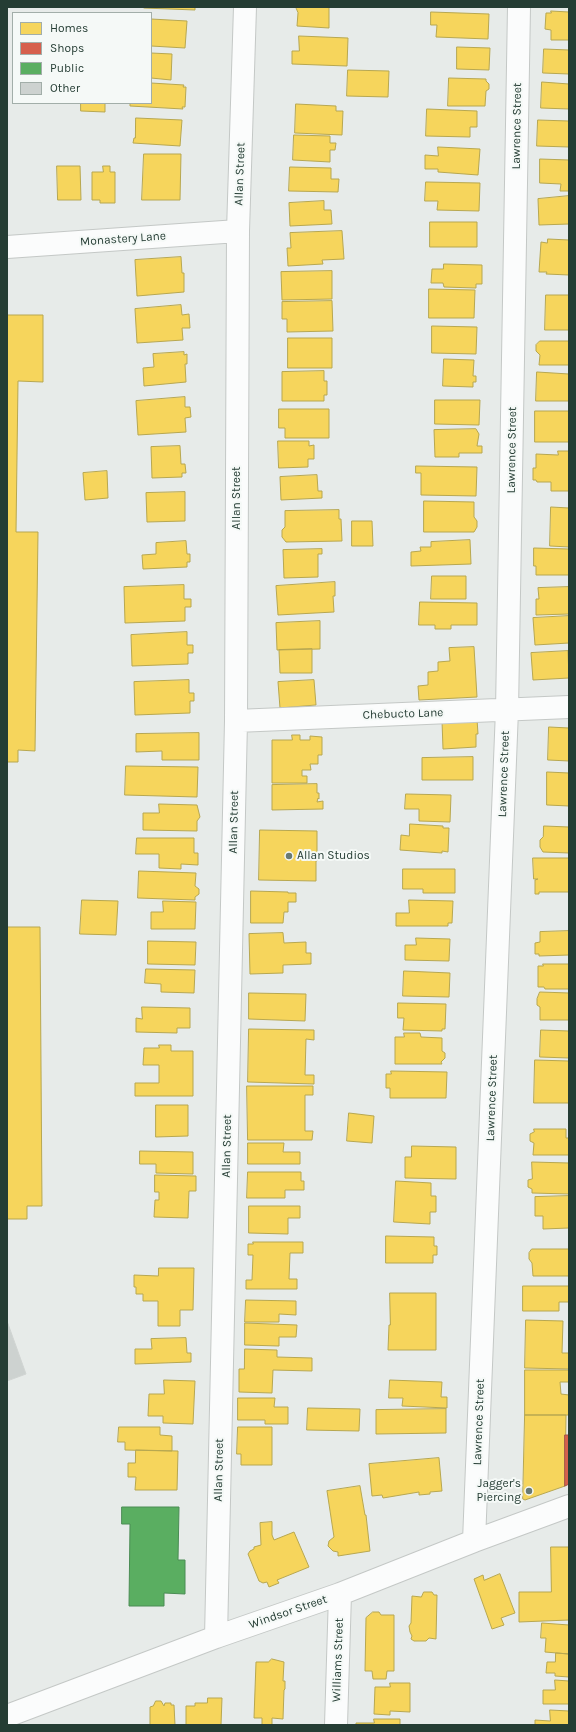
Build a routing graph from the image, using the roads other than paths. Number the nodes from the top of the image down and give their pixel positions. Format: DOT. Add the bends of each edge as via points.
graph roads {
  1 [pos="245,7"];
  2 [pos="519,7"];
  3 [pos="238,231"];
  4 [pos="7,246"];
  5 [pos="569,707"];
  6 [pos="507,710"];
  7 [pos="236,721"];
  8 [pos="569,1506"];
  9 [pos="474,1541"];
  10 [pos="340,1594"];
  11 [pos="216,1637"];
  12 [pos="10,1718"];
  13 [pos="336,1725"];
  1 -- 3 [label="street, Allan Street"];
  2 -- 6 [label="street, Lawrence Street"];
  3 -- 4 [label="street, Monastery Lane"];
  3 -- 7 [label="street, Allan Street"];
  5 -- 6 [label="street, Chebucto Lane"];
  6 -- 7 [label="street, Chebucto Lane"];
  6 -- 9 [label="street, Lawrence Street"];
  7 -- 11 [label="street, Allan Street"];
  8 -- 9 [label="street, Windsor Street"];
  9 -- 10 [label="street, Windsor Street"];
  10 -- 11 [label="street, Windsor Street"];
  10 -- 13 [label="street, Williams Street"];
  11 -- 12 [label="street, Windsor Street"];
}
